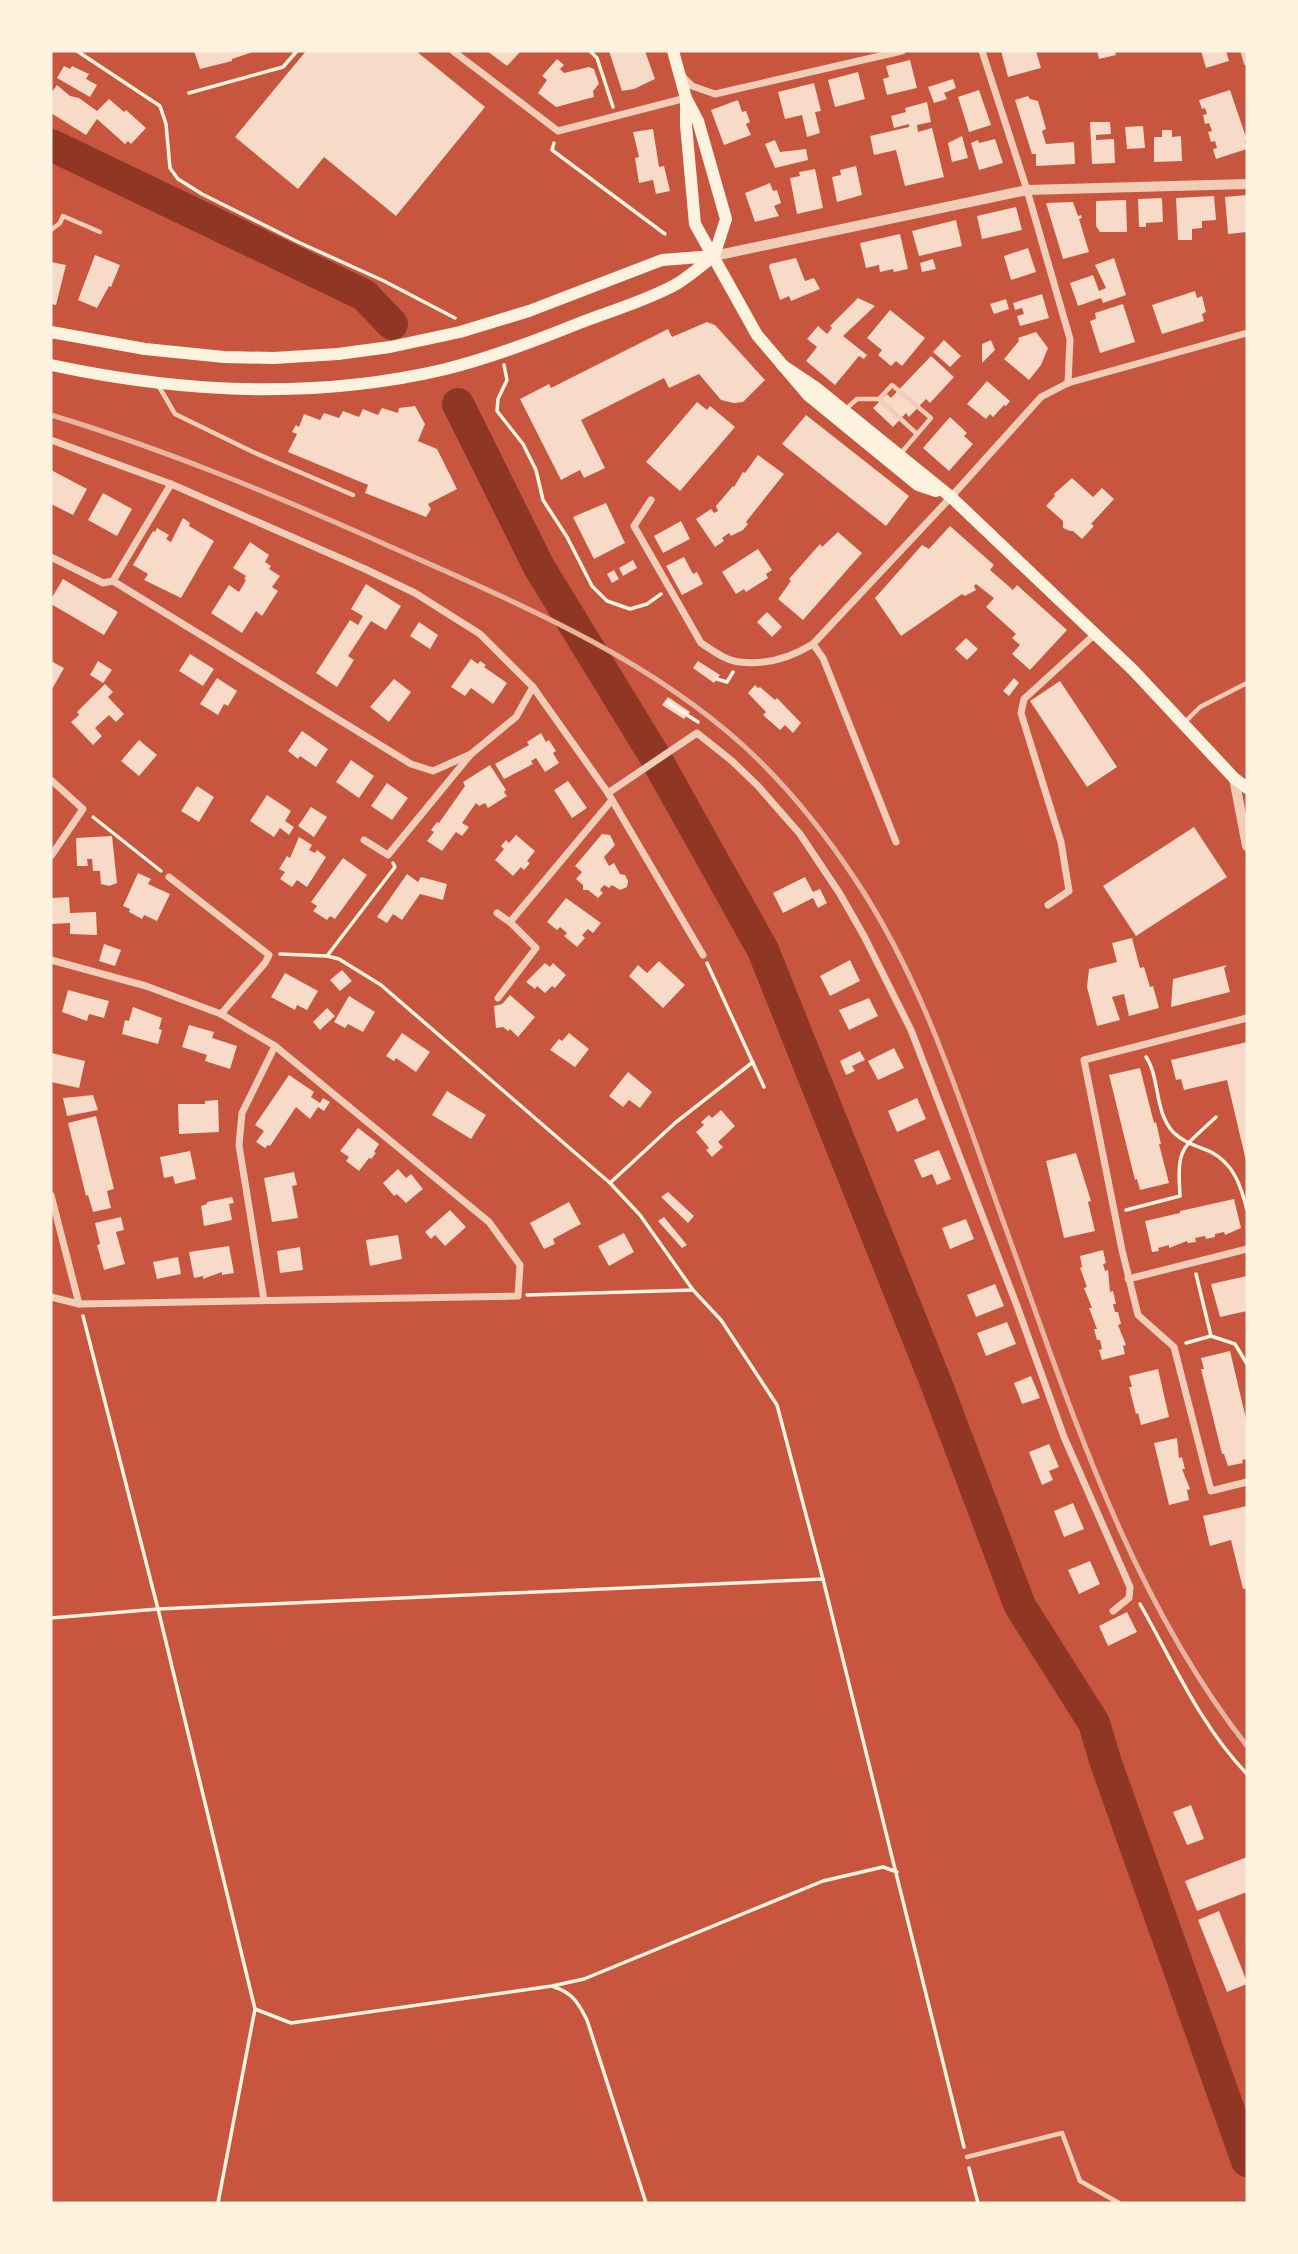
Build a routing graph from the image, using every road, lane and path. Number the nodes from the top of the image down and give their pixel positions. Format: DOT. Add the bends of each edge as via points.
graph roads {
  1 [pos="77,51"];
  2 [pos="296,51"];
  3 [pos="453,51"];
  4 [pos="590,51"];
  5 [pos="673,51"];
  6 [pos="902,51"];
  7 [pos="982,51"];
  8 [pos="1244,51"];
  9 [pos="1247,62"];
  10 [pos="680,73"];
  11 [pos="189,93"];
  12 [pos="686,98"];
  13 [pos="616,116"];
  14 [pos="558,131"];
  15 [pos="1247,184"];
  16 [pos="1027,190"];
  17 [pos="51,230"];
  18 [pos="100,232"];
  19 [pos="665,234"];
  20 [pos="714,256"];
  21 [pos="456,318"];
  22 [pos="51,332"];
  23 [pos="1247,333"];
  24 [pos="501,351"];
  25 [pos="51,365"];
  26 [pos="782,365"];
  27 [pos="1068,383"];
  28 [pos="158,384"];
  29 [pos="878,399"];
  30 [pos="844,411"];
  31 [pos="917,433"];
  32 [pos="51,440"];
  33 [pos="898,456"];
  34 [pos="171,484"];
  35 [pos="353,495"];
  36 [pos="951,498"];
  37 [pos="650,500"];
  38 [pos="51,557"];
  39 [pos="113,581"];
  40 [pos="668,589"];
  41 [pos="1094,635"];
  42 [pos="813,643"];
  43 [pos="739,662"];
  44 [pos="717,679"];
  45 [pos="1247,683"];
  46 [pos="533,687"];
  47 [pos="667,702"];
  48 [pos="687,715"];
  49 [pos="1184,723"];
  50 [pos="471,754"];
  51 [pos="1234,778"];
  52 [pos="51,780"];
  53 [pos="1247,788"];
  54 [pos="610,797"];
  55 [pos="83,810"];
  56 [pos="364,840"];
  57 [pos="896,842"];
  58 [pos="1247,846"];
  59 [pos="51,856"];
  60 [pos="395,867"];
  61 [pos="169,877"];
  62 [pos="1048,905"];
  63 [pos="496,913"];
  64 [pos="510,922"];
  65 [pos="269,955"];
  66 [pos="703,955"];
  67 [pos="327,956"];
  68 [pos="51,960"];
  69 [pos="498,998"];
  70 [pos="221,1014"];
  71 [pos="1247,1018"];
  72 [pos="1143,1045"];
  73 [pos="275,1046"];
  74 [pos="753,1062"];
  75 [pos="764,1087"];
  76 [pos="1216,1117"];
  77 [pos="1188,1144"];
  78 [pos="610,1183"];
  79 [pos="51,1195"];
  80 [pos="1247,1210"];
  81 [pos="1114,1213"];
  82 [pos="1247,1249"];
  83 [pos="1193,1263"];
  84 [pos="1128,1279"];
  85 [pos="693,1290"];
  86 [pos="518,1296"];
  87 [pos="51,1297"];
  88 [pos="264,1300"];
  89 [pos="79,1304"];
  90 [pos="1211,1336"];
  91 [pos="1174,1347"];
  92 [pos="1247,1364"];
  93 [pos="1247,1482"];
  94 [pos="823,1579"];
  95 [pos="1130,1587"];
  96 [pos="158,1609"];
  97 [pos="1113,1611"];
  98 [pos="51,1618"];
  99 [pos="1247,1774"];
  100 [pos="897,1872"];
  101 [pos="552,1986"];
  102 [pos="255,2009"];
  103 [pos="967,2157"];
  104 [pos="218,2203"];
  105 [pos="646,2203"];
  106 [pos="978,2203"];
  107 [pos="1119,2203"];
  1 -- 21 [label="path" via="159,106 166,124 170,168 178,179"];
  2 -- 11 [label="path" via="283,67"];
  3 -- 14 [label="street"];
  4 -- 13 [label="path" via="597,58"];
  5 -- 10 [label="main road"];
  6 -- 10 [label="street" via="715,94 692,86"];
  7 -- 16 [label="street"];
  8 -- 9 [label="street"];
  10 -- 12 [label="main road"];
  12 -- 13 [label="street"];
  12 -- 20 [label="main road" via="695,225"];
  12 -- 20 [label="main road" via="698,121 726,219"];
  13 -- 14 [label="street"];
  14 -- 19 [label="path" via="552,150"];
  15 -- 16 [label="street"];
  16 -- 20 [label="street"];
  16 -- 27 [label="street" via="1070,339"];
  17 -- 18 [label="lane" via="63,216"];
  20 -- 22 [label="main road" via="662,260 460,332 338,355 225,358"];
  20 -- 24 [label="main road" via="673,287"];
  20 -- 26 [label="main road" via="757,335"];
  23 -- 27 [label="street"];
  24 -- 28 [label="main road" via="449,368 348,385 245,390"];
  24 -- 40 [label="path" via="507,380 497,411 523,444 543,500 592,586 607,601 630,608 647,604"];
  25 -- 28 [label="main road"];
  26 -- 30 [label="main road"];
  26 -- 36 [label="main road" via="808,395 918,485"];
  27 -- 36 [label="street" via="1041,397"];
  28 -- 35 [label="lane" via="175,414"];
  29 -- 30 [label="lane" via="857,399"];
  29 -- 31 [label="lane"];
  29 -- 31 [label="lane" via="892,385 931,418"];
  30 -- 33 [label="main road"];
  31 -- 33 [label="lane"];
  32 -- 34 [label="street"];
  33 -- 36 [label="main road"];
  34 -- 39 [label="street"];
  34 -- 46 [label="street" via="415,593 480,634"];
  36 -- 41 [label="main road"];
  36 -- 42 [label="street"];
  37 -- 40 [label="street" via="634,526"];
  38 -- 39 [label="street" via="103,583"];
  39 -- 50 [label="street" via="411,764 433,771"];
  40 -- 43 [label="street" via="701,643"];
  41 -- 49 [label="main road"];
  41 -- 62 [label="street" via="1024,699 1021,713 1060,842 1069,891"];
  42 -- 43 [label="street" via="777,660"];
  42 -- 57 [label="street"];
  43 -- 44 [label="path" via="727,682"];
  45 -- 49 [label="lane" via="1200,707"];
  46 -- 50 [label="street" via="516,718"];
  46 -- 54 [label="street"];
  47 -- 48 [label="path"];
  49 -- 51 [label="main road"];
  50 -- 56 [label="street" via="388,855"];
  51 -- 53 [label="main road"];
  51 -- 58 [label="street"];
  52 -- 55 [label="street"];
  54 -- 64 [label="street"];
  54 -- 66 [label="street"];
  54 -- 95 [label="street" via="697,733 758,786 806,844 864,936 911,1030 1064,1437"];
  55 -- 59 [label="street"];
  55 -- 61 [label="path"];
  60 -- 67 [label="path"];
  61 -- 65 [label="street"];
  63 -- 64 [label="street"];
  64 -- 69 [label="street" via="536,948"];
  65 -- 67 [label="path"];
  65 -- 70 [label="street"];
  66 -- 74 [label="path"];
  67 -- 78 [label="path" via="381,985"];
  68 -- 70 [label="street" via="146,986"];
  70 -- 73 [label="street"];
  71 -- 72 [label="street"];
  72 -- 77 [label="path" via="1164,1118"];
  72 -- 81 [label="street" via="1084,1060"];
  73 -- 86 [label="street" via="489,1223 520,1265"];
  73 -- 88 [label="street" via="242,1113 239,1145"];
  74 -- 75 [label="path"];
  74 -- 78 [label="path"];
  76 -- 77 [label="path"];
  77 -- 80 [label="path" via="1226,1161"];
  77 -- 81 [label="path" via="1180,1154 1180,1196"];
  78 -- 85 [label="path" via="640,1215"];
  79 -- 89 [label="street"];
  81 -- 84 [label="street"];
  82 -- 83 [label="street"];
  83 -- 84 [label="street"];
  83 -- 90 [label="path"];
  84 -- 91 [label="street" via="1138,1315"];
  85 -- 86 [label="path"];
  85 -- 94 [label="path" via="721,1320 777,1405"];
  86 -- 88 [label="street"];
  87 -- 89 [label="street"];
  88 -- 89 [label="street"];
  89 -- 96 [label="path"];
  90 -- 91 [label="path"];
  90 -- 92 [label="path" via="1235,1344"];
  91 -- 93 [label="street" via="1211,1491"];
  94 -- 96 [label="path"];
  94 -- 100 [label="path"];
  95 -- 97 [label="street" via="1129,1598"];
  95 -- 99 [label="path" via="1196,1707"];
  96 -- 98 [label="path"];
  96 -- 102 [label="path"];
  100 -- 101 [label="path" via="883,1867 823,1881 584,1979"];
  100 -- 103 [label="path"];
  101 -- 102 [label="path" via="291,2023"];
  101 -- 105 [label="path" via="566,1990 587,2020"];
  102 -- 104 [label="path"];
  103 -- 106 [label="path"];
  103 -- 107 [label="lane" via="1062,2133 1080,2181"];
}
